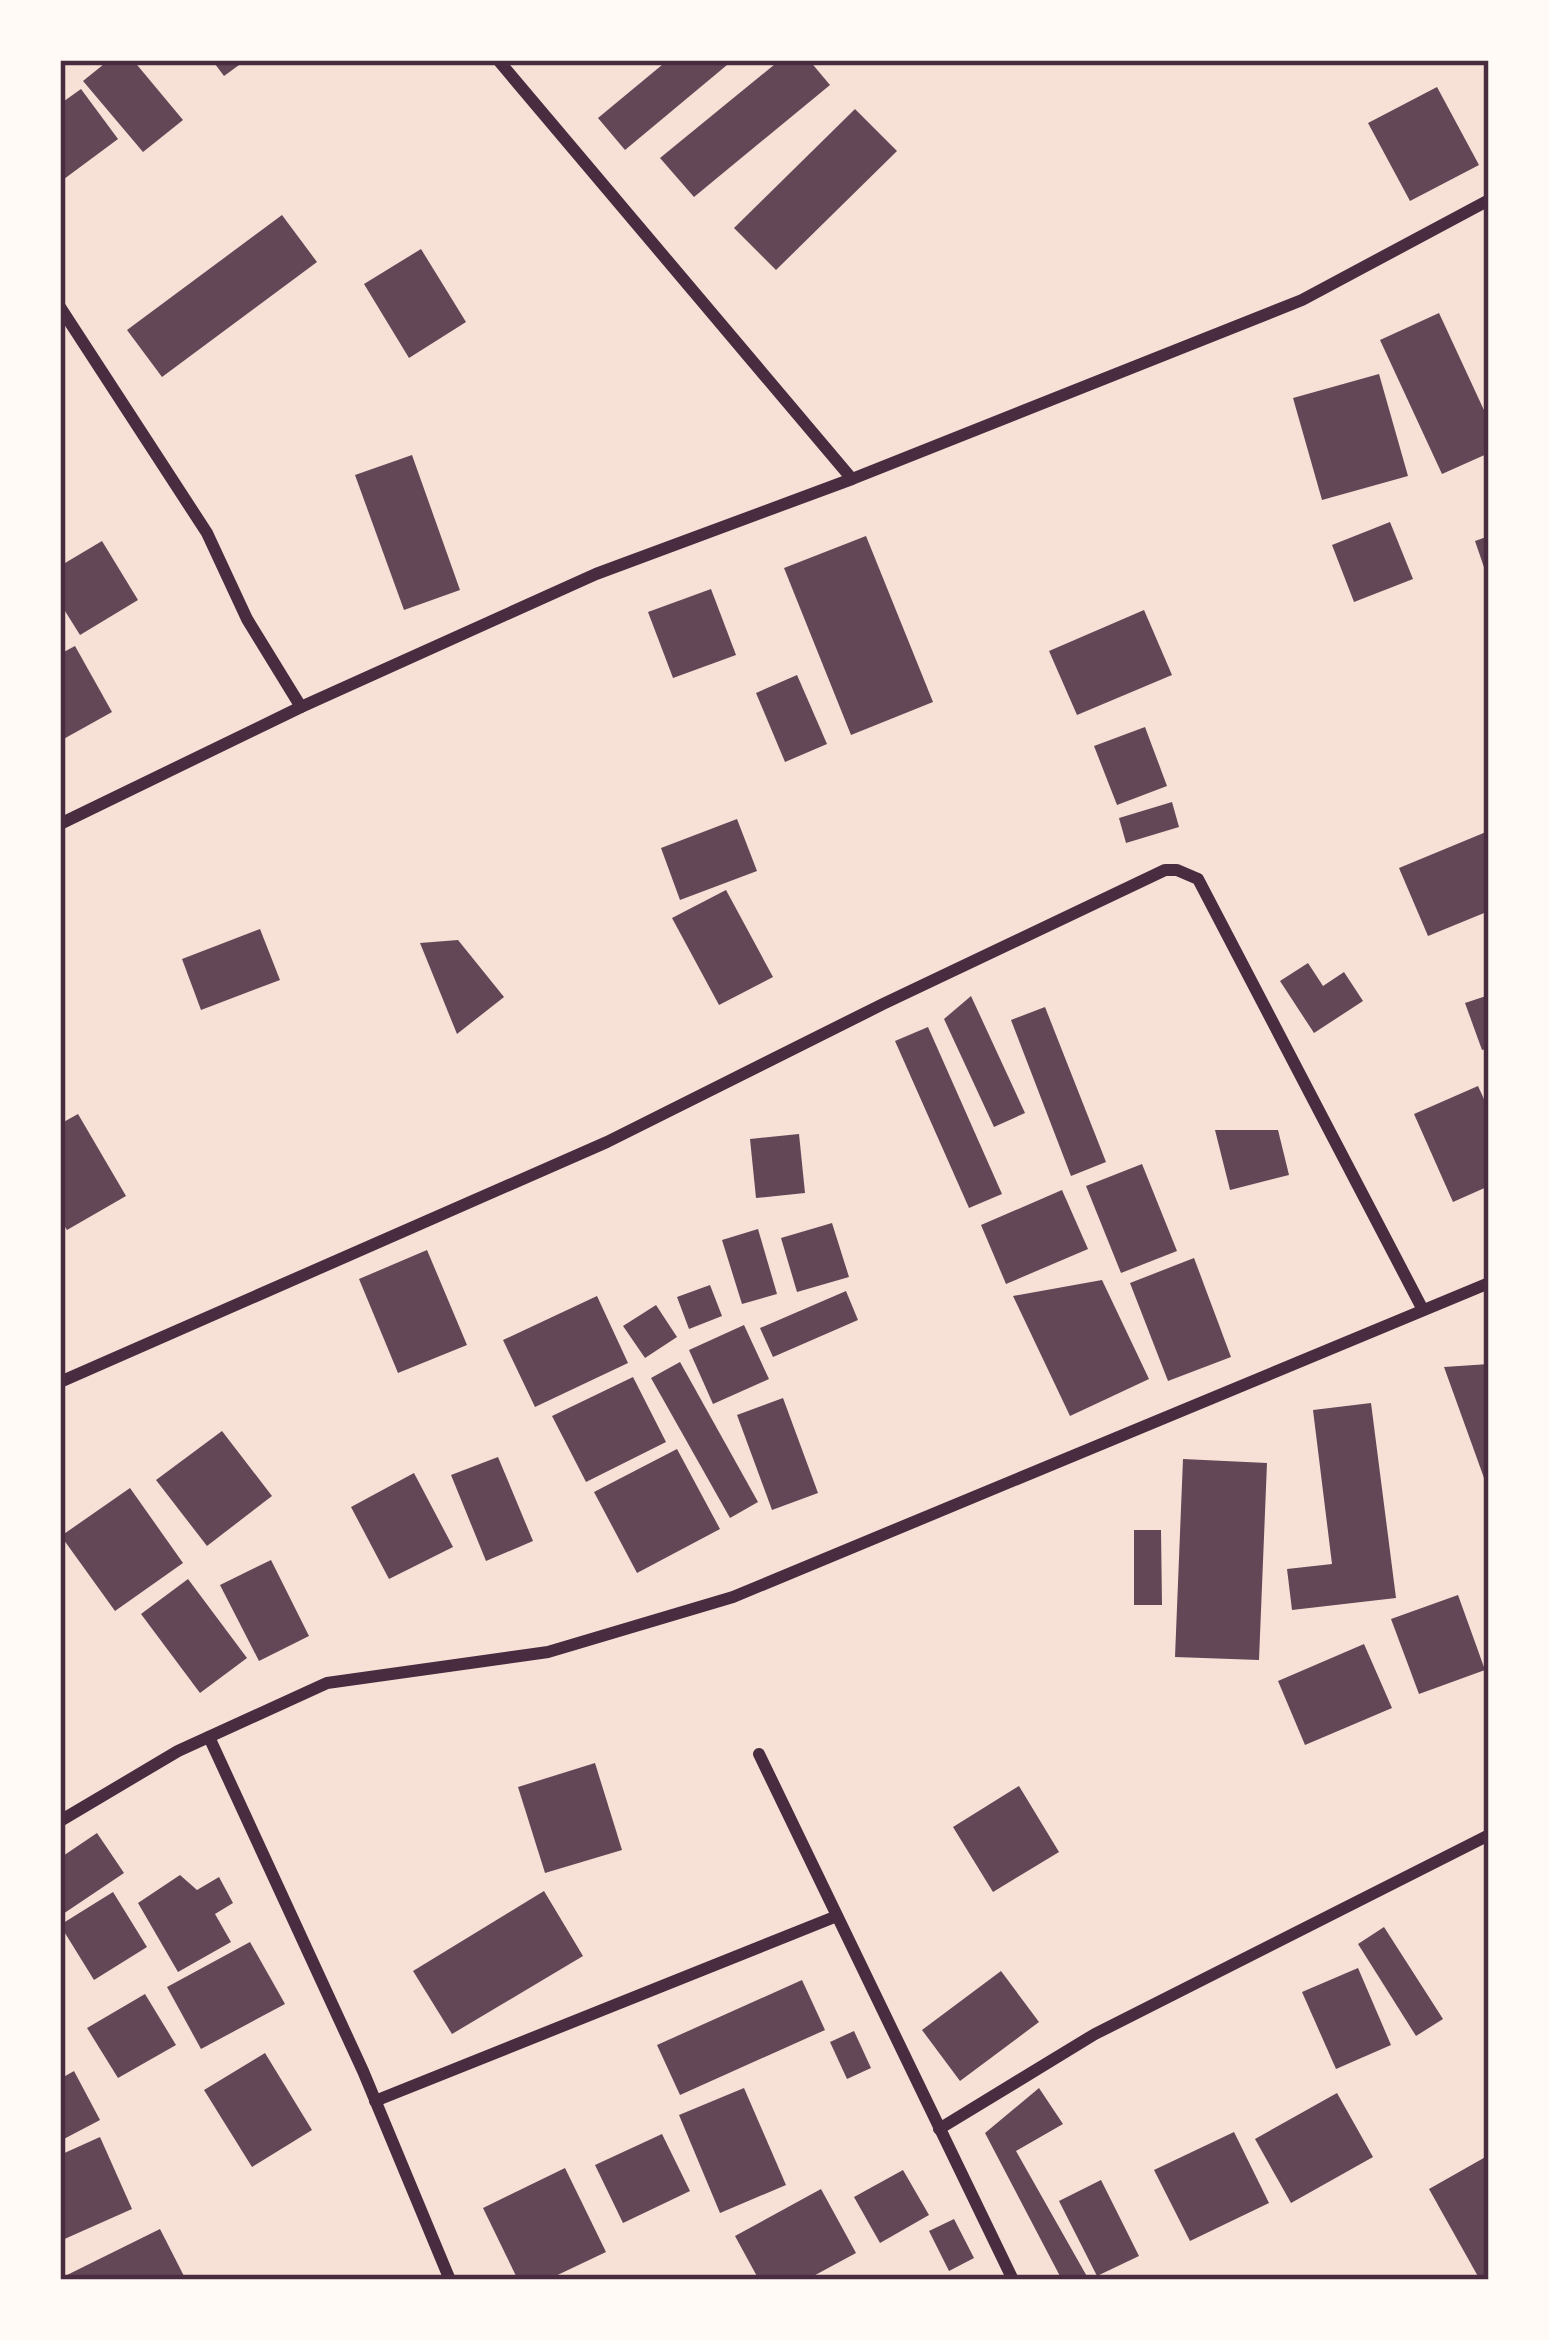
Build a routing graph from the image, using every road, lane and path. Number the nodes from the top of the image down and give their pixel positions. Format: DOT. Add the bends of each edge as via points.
graph roads {
  1 [pos="498,60"];
  2 [pos="1489,200"];
  3 [pos="60,307"];
  4 [pos="852,478"];
  5 [pos="301,707"];
  6 [pos="60,824"];
  7 [pos="1489,1283"];
  8 [pos="1423,1310"];
  9 [pos="60,1382"];
  10 [pos="209,1737"];
  11 [pos="759,1754"];
  12 [pos="60,1820"];
  13 [pos="1489,1835"];
  14 [pos="837,1916"];
  15 [pos="375,2102"];
  16 [pos="939,2129"];
  17 [pos="450,2280"];
  18 [pos="1013,2280"];
  1 -- 4 [label="street"];
  2 -- 4 [label="street" via="1302,300"];
  3 -- 5 [label="street" via="207,533"];
  4 -- 5 [label="street" via="596,574"];
  5 -- 6 [label="street"];
  7 -- 8 [label="street"];
  8 -- 9 [label="street" via="1198,879 1165,870 607,1142"];
  8 -- 10 [label="street" via="733,1597 548,1652 327,1683"];
  10 -- 12 [label="street"];
  10 -- 15 [label="street"];
  11 -- 14 [label="street"];
  13 -- 16 [label="street" via="1095,2034"];
  14 -- 15 [label="street"];
  14 -- 16 [label="street"];
  15 -- 17 [label="street"];
  16 -- 18 [label="street"];
}
